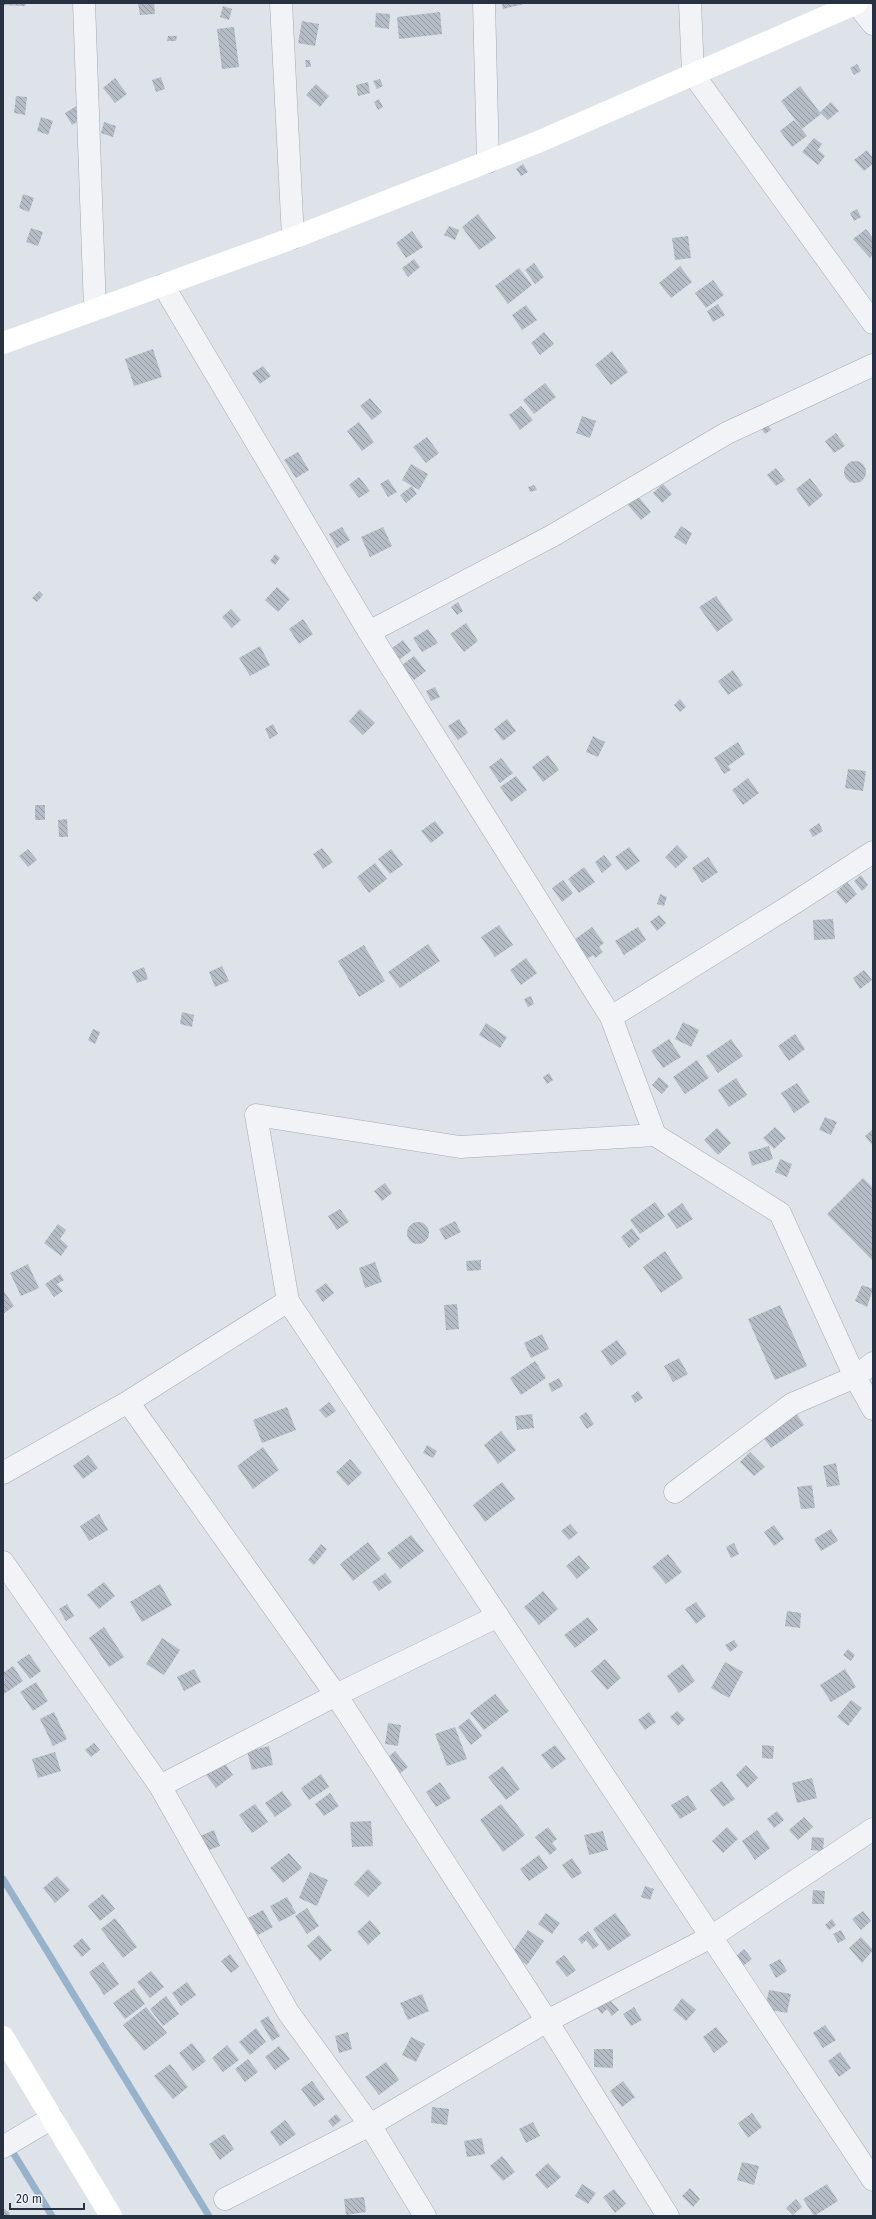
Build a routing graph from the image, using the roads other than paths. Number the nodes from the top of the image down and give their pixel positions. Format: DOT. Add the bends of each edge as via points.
graph roads {
  1 [pos="84,3"];
  2 [pos="281,3"];
  3 [pos="484,3"];
  4 [pos="690,3"];
  5 [pos="857,3"];
  6 [pos="873,24"];
  7 [pos="693,74"];
  8 [pos="488,162"];
  9 [pos="293,238"];
  10 [pos="163,285"];
  11 [pos="95,309"];
  12 [pos="873,323"];
  13 [pos="3,343"];
  14 [pos="873,365"];
  15 [pos="369,632"];
  16 [pos="873,852"];
  17 [pos="611,1017"];
  18 [pos="655,1135"];
  19 [pos="288,1301"];
  20 [pos="873,1364"];
  21 [pos="855,1378"];
  22 [pos="128,1402"];
  23 [pos="873,1409"];
  24 [pos="3,1473"];
  25 [pos="675,1492"];
  26 [pos="3,1562"];
  27 [pos="498,1616"];
  28 [pos="336,1695"];
  29 [pos="160,1786"];
  30 [pos="873,1829"];
  31 [pos="711,1937"];
  32 [pos="547,2021"];
  33 [pos="3,2038"];
  34 [pos="52,2118"];
  35 [pos="370,2125"];
  36 [pos="3,2147"];
  37 [pos="873,2180"];
  38 [pos="225,2199"];
  39 [pos="111,2216"];
  40 [pos="425,2216"];
  41 [pos="668,2216"];
  1 -- 11 [label="street"];
  2 -- 9 [label="street"];
  3 -- 8 [label="street"];
  4 -- 7 [label="street"];
  5 -- 6 [label="street"];
  5 -- 7 [label="street"];
  7 -- 8 [label="street"];
  7 -- 12 [label="street"];
  8 -- 9 [label="street"];
  9 -- 10 [label="street"];
  10 -- 11 [label="street"];
  10 -- 15 [label="street"];
  11 -- 13 [label="street"];
  14 -- 15 [label="street" via="727,433 552,536"];
  15 -- 17 [label="street"];
  16 -- 17 [label="street"];
  17 -- 18 [label="street"];
  18 -- 19 [label="street" via="460,1147 256,1115"];
  18 -- 21 [label="street" via="780,1213"];
  19 -- 22 [label="street"];
  19 -- 27 [label="street"];
  20 -- 21 [label="street"];
  21 -- 23 [label="street"];
  21 -- 25 [label="street" via="792,1404"];
  22 -- 24 [label="street"];
  22 -- 28 [label="street"];
  26 -- 29 [label="street"];
  27 -- 28 [label="street"];
  27 -- 31 [label="street"];
  28 -- 29 [label="street"];
  28 -- 32 [label="street"];
  29 -- 35 [label="street" via="288,2012"];
  30 -- 31 [label="street"];
  31 -- 32 [label="street"];
  31 -- 37 [label="street"];
  32 -- 35 [label="street"];
  32 -- 41 [label="street"];
  33 -- 34 [label="street"];
  34 -- 36 [label="street"];
  34 -- 39 [label="street"];
  35 -- 38 [label="street"];
  35 -- 40 [label="street"];
}
